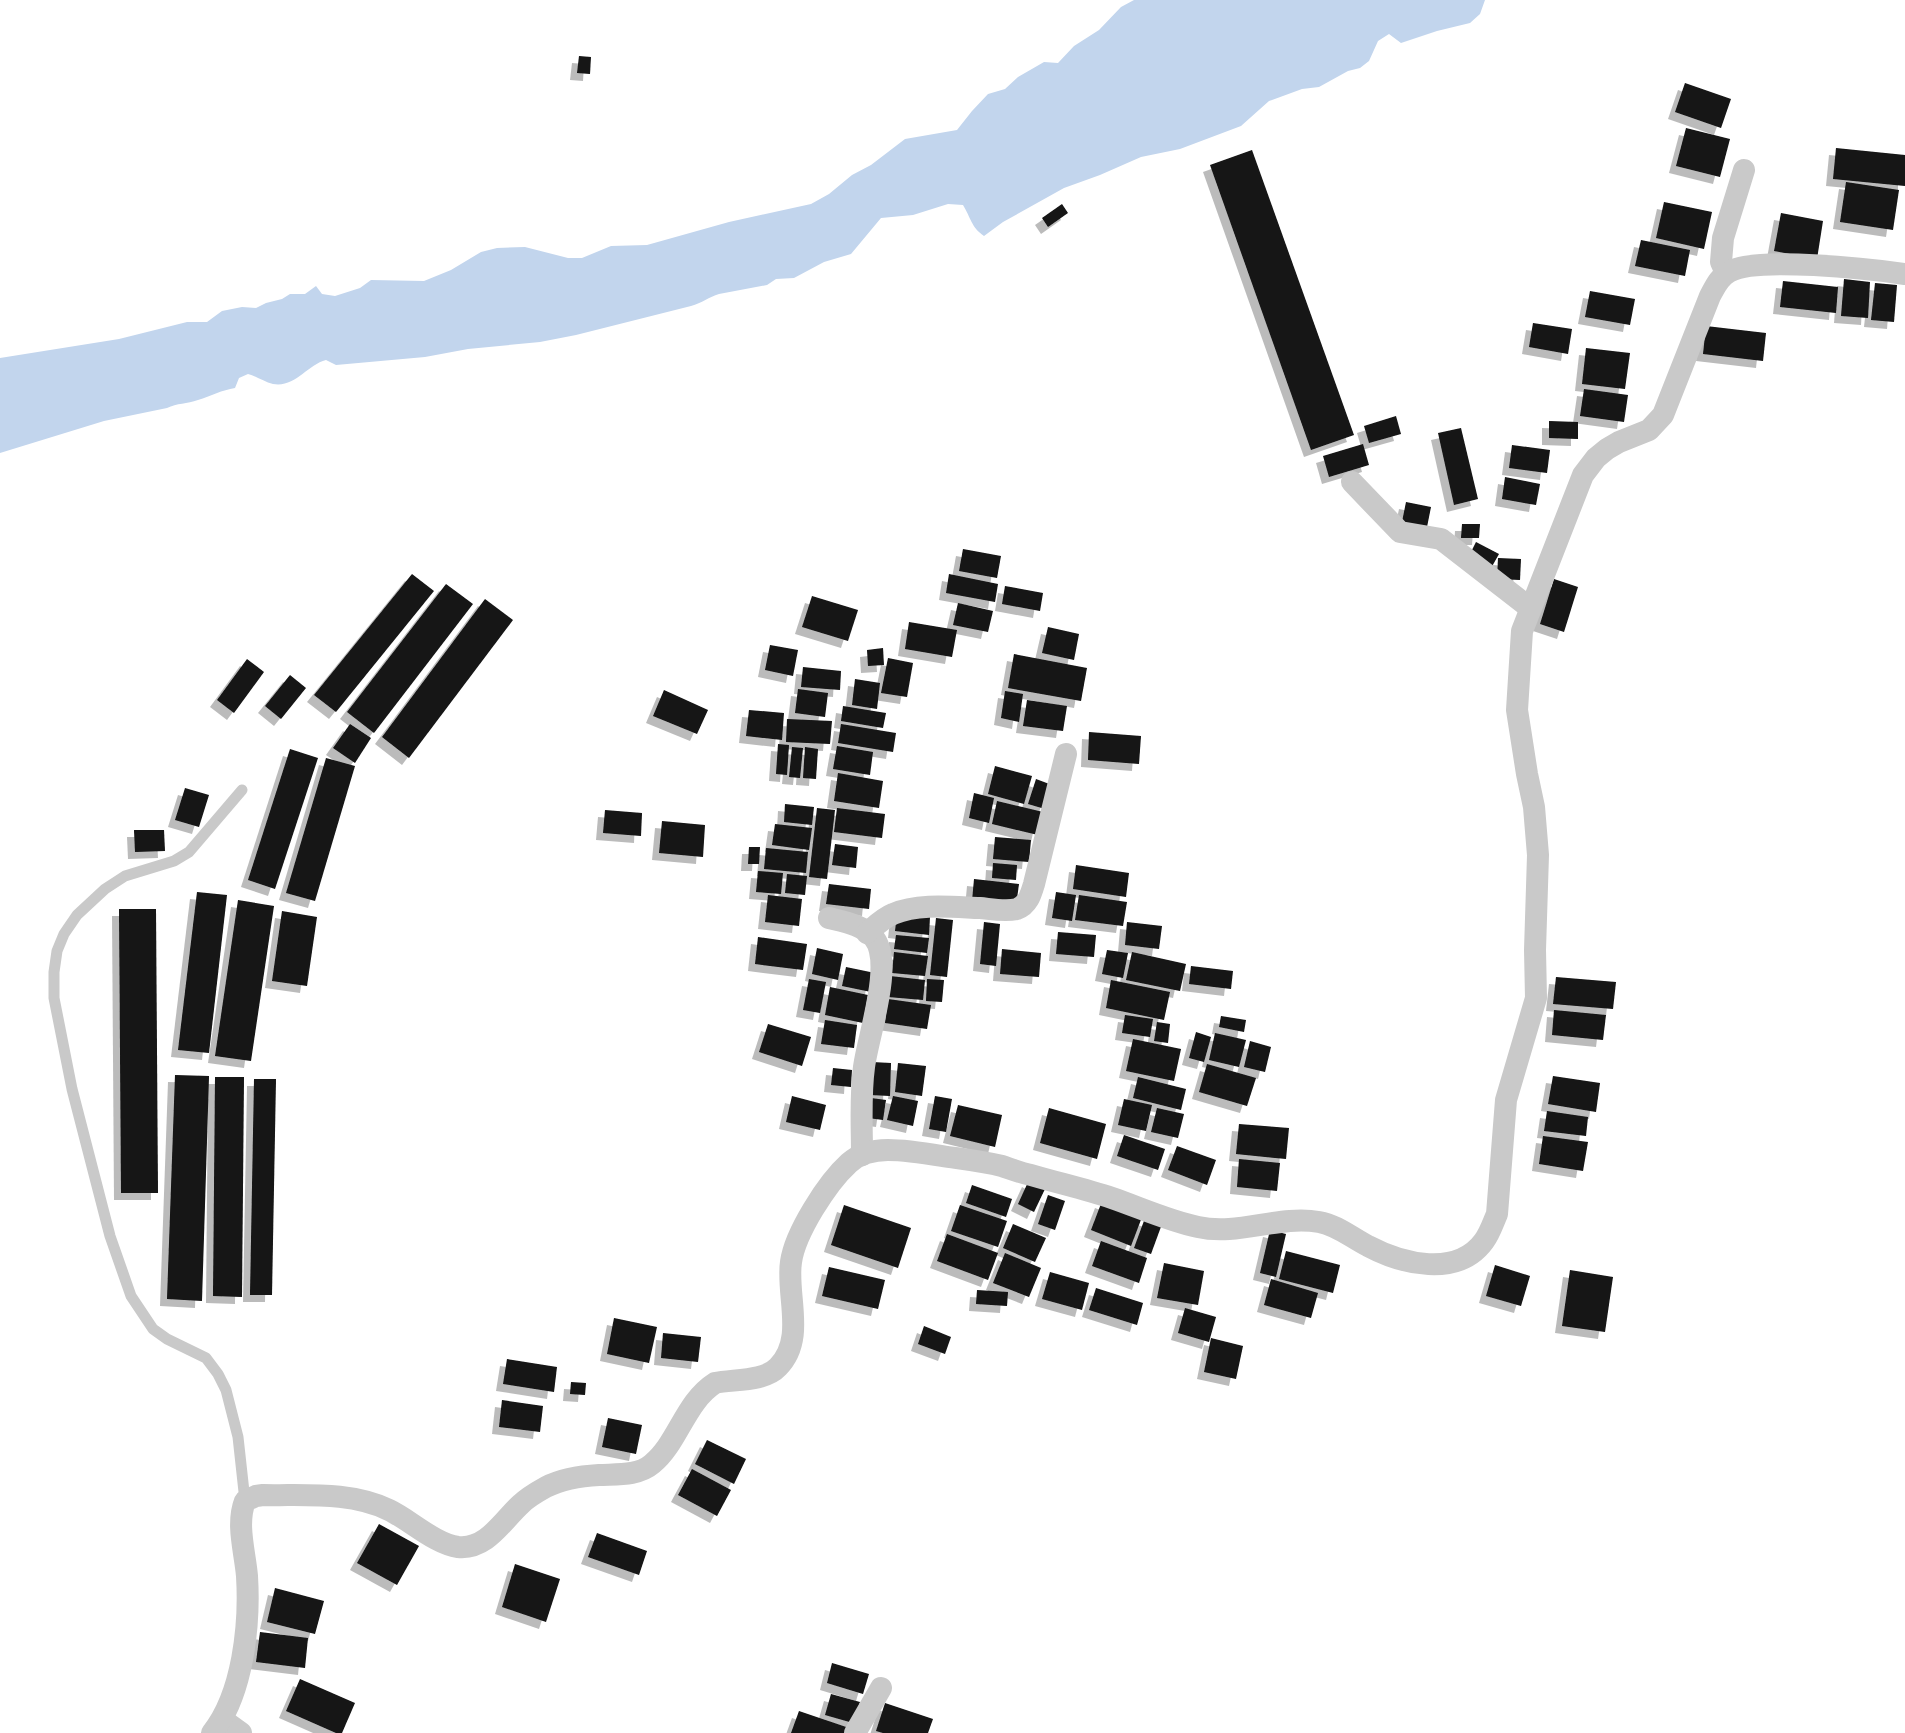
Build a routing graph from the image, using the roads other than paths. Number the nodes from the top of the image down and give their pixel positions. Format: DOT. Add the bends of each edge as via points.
graph roads {
  1 [pos="1744,170"];
  2 [pos="1726,273"];
  3 [pos="1905,274"];
  4 [pos="1352,482"];
  5 [pos="1530,608"];
  6 [pos="1066,754"];
  7 [pos="242,790"];
  8 [pos="829,918"];
  9 [pos="867,933"];
  10 [pos="862,1155"];
  11 [pos="245,1501"];
  12 [pos="881,1688"];
  13 [pos="225,1729"];
  14 [pos="855,1733"];
  1 -- 2 [label="street" via="1723,238 1721,262"];
  2 -- 3 [label="street" via="1772,265"];
  2 -- 5 [label="street" via="1710,296 1663,415 1649,430 1607,449 1583,475"];
  4 -- 5 [label="street" via="1400,532 1441,539"];
  5 -- 10 [label="street" via="1522,631 1517,710 1538,855 1536,998 1506,1100 1497,1214 1470,1256 1455,1263 1412,1262 1311,1221 1222,1230 1197,1227 999,1165 888,1150"];
  6 -- 9 [label="street" via="1034,884 1023,906 908,909"];
  7 -- 11 [label="lane" via="189,852 125,876 77,915 57,951 54,998 72,1089 131,1296 153,1329 206,1358 218,1374 238,1437"];
  8 -- 9 [label="street"];
  9 -- 10 [label="street" via="876,940 882,971 864,1065"];
  10 -- 11 [label="street" via="834,1179 795,1246 790,1280 793,1333 782,1362 768,1374 708,1387 650,1467 550,1485 520,1504 492,1535 457,1547 366,1501 263,1495"];
  11 -- 13 [label="street" via="244,1645"];
  12 -- 14 [label="street"];
}
